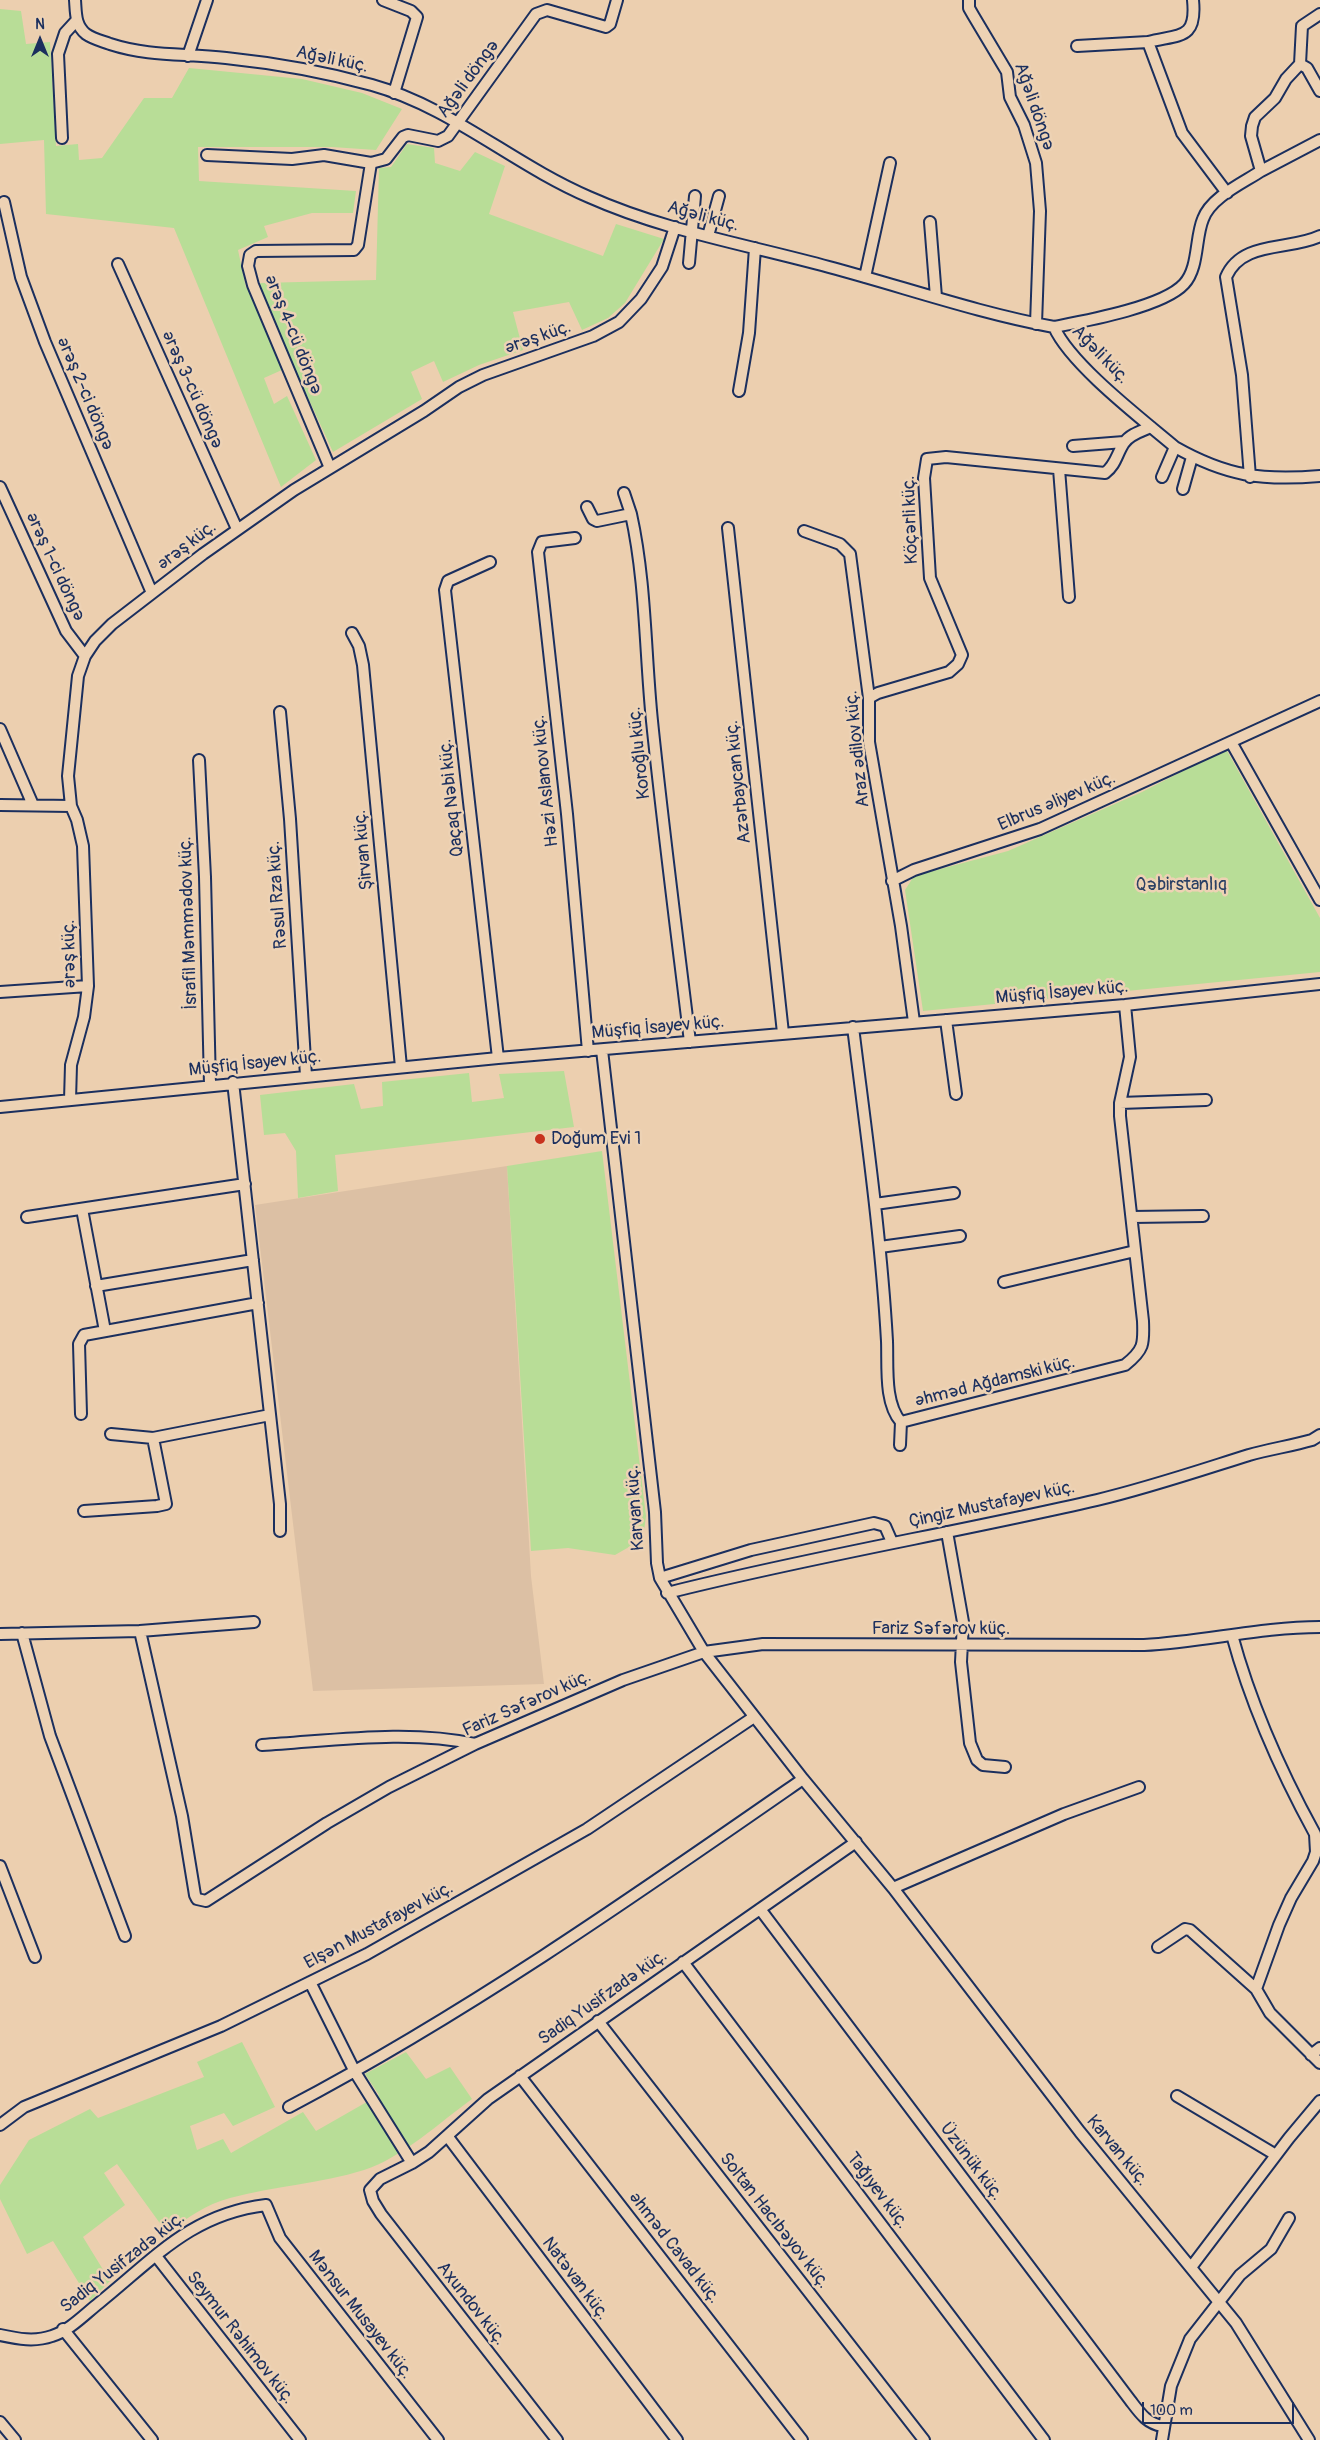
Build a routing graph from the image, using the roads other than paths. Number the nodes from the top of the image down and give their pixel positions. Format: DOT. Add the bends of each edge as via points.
graph roads {
  1 [pos="75,0"];
  2 [pos="207,0"];
  3 [pos="383,0"];
  4 [pos="618,0"];
  5 [pos="970,0"];
  6 [pos="1193,0"];
  7 [pos="1320,14"];
  8 [pos="76,21"];
  9 [pos="1148,42"];
  10 [pos="1077,46"];
  11 [pos="188,56"];
  12 [pos="1300,64"];
  13 [pos="1320,91"];
  14 [pos="394,93"];
  15 [pos="457,124"];
  16 [pos="62,138"];
  17 [pos="1320,140"];
  18 [pos="207,155"];
  19 [pos="371,163"];
  20 [pos="890,163"];
  21 [pos="1262,170"];
  22 [pos="1227,193"];
  23 [pos="695,196"];
  24 [pos="719,196"];
  25 [pos="4,202"];
  26 [pos="930,222"];
  27 [pos="675,227"];
  28 [pos="693,232"];
  29 [pos="708,236"];
  30 [pos="1320,236"];
  31 [pos="754,248"];
  32 [pos="690,263"];
  33 [pos="118,264"];
  34 [pos="865,277"];
  35 [pos="936,298"];
  36 [pos="1036,324"];
  37 [pos="1054,328"];
  38 [pos="739,391"];
  39 [pos="1151,427"];
  40 [pos="1124,442"];
  41 [pos="1073,446"];
  42 [pos="1175,447"];
  43 [pos="1192,457"];
  44 [pos="330,468"];
  45 [pos="1059,469"];
  46 [pos="1320,476"];
  47 [pos="1162,477"];
  48 [pos="1250,477"];
  49 [pos="0,487"];
  50 [pos="1183,489"];
  51 [pos="624,493"];
  52 [pos="587,507"];
  53 [pos="631,514"];
  54 [pos="728,528"];
  55 [pos="237,530"];
  56 [pos="804,531"];
  57 [pos="575,538"];
  58 [pos="490,562"];
  59 [pos="152,592"];
  60 [pos="1069,597"];
  61 [pos="352,632"];
  62 [pos="85,656"];
  63 [pos="868,698"];
  64 [pos="1320,702"];
  65 [pos="280,712"];
  66 [pos="0,729"];
  67 [pos="1231,742"];
  68 [pos="199,760"];
  69 [pos="0,805"];
  70 [pos="33,805"];
  71 [pos="71,806"];
  72 [pos="892,881"];
  73 [pos="1320,900"];
  74 [pos="1320,984"];
  75 [pos="88,986"];
  76 [pos="0,992"];
  77 [pos="1125,1004"];
  78 [pos="946,1020"];
  79 [pos="914,1022"];
  80 [pos="853,1027"];
  81 [pos="783,1033"];
  82 [pos="690,1042"];
  83 [pos="602,1050"];
  84 [pos="588,1051"];
  85 [pos="498,1058"];
  86 [pos="401,1067"];
  87 [pos="306,1076"];
  88 [pos="234,1082"];
  89 [pos="210,1085"];
  90 [pos="956,1094"];
  91 [pos="70,1100"];
  92 [pos="1206,1100"];
  93 [pos="1120,1103"];
  94 [pos="0,1107"];
  95 [pos="245,1184"];
  96 [pos="954,1193"];
  97 [pos="875,1204"];
  98 [pos="82,1209"];
  99 [pos="1203,1216"];
  100 [pos="26,1217"];
  101 [pos="1132,1217"];
  102 [pos="960,1236"];
  103 [pos="880,1247"];
  104 [pos="1135,1252"];
  105 [pos="253,1260"];
  106 [pos="1004,1282"];
  107 [pos="96,1286"];
  108 [pos="258,1303"];
  109 [pos="105,1331"];
  110 [pos="81,1414"];
  111 [pos="270,1416"];
  112 [pos="901,1422"];
  113 [pos="111,1434"];
  114 [pos="1320,1435"];
  115 [pos="153,1438"];
  116 [pos="900,1446"];
  117 [pos="84,1511"];
  118 [pos="280,1531"];
  119 [pos="947,1532"];
  120 [pos="892,1542"];
  121 [pos="660,1578"];
  122 [pos="667,1593"];
  123 [pos="254,1622"];
  124 [pos="1320,1627"];
  125 [pos="140,1631"];
  126 [pos="22,1633"];
  127 [pos="0,1634"];
  128 [pos="1232,1636"];
  129 [pos="962,1646"];
  130 [pos="704,1652"];
  131 [pos="754,1717"];
  132 [pos="475,1744"];
  133 [pos="262,1745"];
  134 [pos="1005,1767"];
  135 [pos="803,1779"];
  136 [pos="1139,1787"];
  137 [pos="1318,1832"];
  138 [pos="856,1842"];
  139 [pos="0,1866"];
  140 [pos="893,1888"];
  141 [pos="760,1909"];
  142 [pos="124,1936"];
  143 [pos="1158,1947"];
  144 [pos="35,1957"];
  145 [pos="683,1962"];
  146 [pos="310,1982"];
  147 [pos="1256,1989"];
  148 [pos="598,2021"];
  149 [pos="1320,2048"];
  150 [pos="1311,2055"];
  151 [pos="1320,2064"];
  152 [pos="356,2072"];
  153 [pos="520,2076"];
  154 [pos="1177,2096"];
  155 [pos="1320,2101"];
  156 [pos="289,2107"];
  157 [pos="0,2125"];
  158 [pos="448,2137"];
  159 [pos="1276,2155"];
  160 [pos="412,2163"];
  161 [pos="373,2184"];
  162 [pos="266,2205"];
  163 [pos="1288,2218"];
  164 [pos="156,2256"];
  165 [pos="1192,2266"];
  166 [pos="1219,2302"];
  167 [pos="64,2330"];
  168 [pos="0,2335"];
  169 [pos="0,2422"];
  170 [pos="1162,2426"];
  171 [pos="15,2440"];
  172 [pos="152,2440"];
  173 [pos="300,2440"];
  174 [pos="438,2440"];
  175 [pos="557,2440"];
  176 [pos="677,2440"];
  177 [pos="802,2440"];
  178 [pos="924,2440"];
  179 [pos="1044,2440"];
  180 [pos="1162,2440"];
  181 [pos="1309,2440"];
  1 -- 8 [label="street"];
  2 -- 11 [label="street"];
  3 -- 14 [label="street" via="412,11 417,17"];
  4 -- 15 [label="street, Ağəli döngə" via="606,27 547,10 536,14"];
  5 -- 36 [label="street, Ağəli döngə" via="973,16 1006,72 1010,97 1024,125 1036,163 1040,211"];
  6 -- 9 [label="street" via="1195,18 1192,28 1185,33"];
  7 -- 12 [label="street" via="1302,26"];
  8 -- 11 [label="street, Ağəli küç." via="88,36 125,49"];
  8 -- 16 [label="street" via="65,33 58,54"];
  9 -- 10 [label="street"];
  9 -- 22 [label="street" via="1182,133"];
  11 -- 14 [label="street, Ağəli küç." via="224,57 326,75"];
  12 -- 13 [label="street"];
  12 -- 21 [label="street" via="1275,98 1255,117 1251,136"];
  14 -- 15 [label="street, Ağəli küç."];
  15 -- 19 [label="street, Ağəli döngə" via="448,136 438,141 402,137 386,159"];
  15 -- 27 [label="street, Ağəli küç." via="587,197"];
  17 -- 21 [label="street"];
  18 -- 19 [label="street" via="292,159 324,155"];
  19 -- 44 [label="street, Ərəş 4-cü döngə" via="358,245 354,250 256,251 250,255 248,266 253,285"];
  20 -- 34 [label="street"];
  21 -- 22 [label="street"];
  22 -- 37 [label="street" via="1210,207 1203,218 1190,276 1184,285 1136,307"];
  23 -- 28 [label="street"];
  24 -- 29 [label="street"];
  25 -- 59 [label="street, Ərəş 2-ci döngə" via="21,277 45,342"];
  26 -- 35 [label="street"];
  27 -- 28 [label="street, Ağəli küç."];
  27 -- 44 [label="street, Ərəş küç." via="662,267 641,299 619,322 592,336 483,375 459,387"];
  28 -- 29 [label="street, Ağəli küç."];
  28 -- 32 [label="street"];
  29 -- 31 [label="street, Ağəli küç."];
  30 -- 48 [label="street" via="1255,251 1238,259 1226,277 1242,375"];
  31 -- 34 [label="street, Ağəli küç."];
  31 -- 38 [label="street" via="749,333"];
  33 -- 55 [label="street, Ərəş 3-cü döngə"];
  34 -- 35 [label="street, Ağəli küç."];
  35 -- 36 [label="street, Ağəli küç."];
  36 -- 37 [label="street, Ağəli küç."];
  37 -- 39 [label="street, Ağəli küç." via="1067,349"];
  39 -- 40 [label="street"];
  39 -- 42 [label="street, Ağəli küç."];
  40 -- 41 [label="street"];
  40 -- 45 [label="street, Köçərli küç." via="1112,468 1105,473"];
  42 -- 43 [label="street, Ağəli küç."];
  42 -- 47 [label="street"];
  43 -- 48 [label="street, Ağəli küç."];
  43 -- 50 [label="street"];
  44 -- 55 [label="street, Ərəş küç."];
  45 -- 60 [label="street"];
  45 -- 63 [label="street, Köçərli küç." via="946,457 927,459 924,478 930,578 962,655 958,664 948,672"];
  46 -- 48 [label="street, Ağəli küç."];
  49 -- 62 [label="street, Ərəş 1-ci döngə" via="66,631"];
  51 -- 53 [label="street, Koroğlu küç."];
  52 -- 53 [label="street" via="597,521"];
  53 -- 82 [label="street, Koroğlu küç." via="643,585 654,742"];
  54 -- 81 [label="street, Azərbaycan küç."];
  55 -- 59 [label="street, Ərəş küç."];
  56 -- 63 [label="street, Araz Ədilov küç." via="840,544 850,554"];
  57 -- 84 [label="street, Həzi Aslanov küç." via="542,542 538,552 567,814"];
  58 -- 85 [label="street, Qaçaq Nəbi küç." via="448,581 445,590"];
  59 -- 62 [label="street, Ərəş küç." via="112,624"];
  61 -- 86 [label="street, Şirvan küç." via="364,665"];
  62 -- 71 [label="street, Ərəş küç." via="74,704 68,776"];
  63 -- 72 [label="street, Araz Ədilov küç." via="869,742"];
  64 -- 67 [label="street, Elbrus Əliyev küç."];
  65 -- 87 [label="street, Rəsul Rza küç."];
  66 -- 70 [label="street"];
  67 -- 72 [label="street, Elbrus Əliyev küç." via="1040,830 914,870"];
  67 -- 73 [label="street"];
  68 -- 89 [label="street, İsrafil Məmmədov küç."];
  69 -- 70 [label="street"];
  70 -- 71 [label="street"];
  71 -- 75 [label="street, Ərəş küç." via="83,846"];
  72 -- 79 [label="street, Araz Ədilov küç."];
  74 -- 77 [label="street, Müşfiq İsayev küç."];
  75 -- 76 [label="street"];
  75 -- 91 [label="street, Ərəş küç." via="84,1017 71,1065"];
  77 -- 78 [label="street, Müşfiq İsayev küç."];
  77 -- 93 [label="street, Əhməd Ağdamski küç." via="1130,1057"];
  78 -- 79 [label="street, Müşfiq İsayev küç."];
  78 -- 90 [label="street"];
  79 -- 80 [label="street, Müşfiq İsayev küç."];
  80 -- 81 [label="street, Müşfiq İsayev küç."];
  80 -- 97 [label="street, Əhməd Ağdamski küç."];
  81 -- 82 [label="street, Müşfiq İsayev küç."];
  82 -- 83 [label="street, Müşfiq İsayev küç."];
  83 -- 84 [label="street, Müşfiq İsayev küç."];
  83 -- 121 [label="street, Karvan küç." via="652,1482"];
  84 -- 85 [label="street, Müşfiq İsayev küç."];
  85 -- 86 [label="street, Müşfiq İsayev küç."];
  86 -- 87 [label="street, Müşfiq İsayev küç."];
  87 -- 88 [label="street, Müşfiq İsayev küç."];
  88 -- 89 [label="street, Müşfiq İsayev küç."];
  88 -- 95 [label="street"];
  89 -- 91 [label="street, Müşfiq İsayev küç."];
  91 -- 94 [label="street, Müşfiq İsayev küç."];
  92 -- 93 [label="street"];
  93 -- 101 [label="street, Əhməd Ağdamski küç."];
  95 -- 98 [label="street"];
  95 -- 105 [label="street"];
  96 -- 97 [label="street"];
  97 -- 103 [label="street, Əhməd Ağdamski küç."];
  98 -- 100 [label="street"];
  98 -- 107 [label="street"];
  99 -- 101 [label="street"];
  101 -- 104 [label="street, Əhməd Ağdamski küç."];
  102 -- 103 [label="street"];
  103 -- 112 [label="street, Əhməd Ağdamski küç." via="889,1386 894,1414"];
  104 -- 106 [label="street"];
  104 -- 112 [label="street, Əhməd Ağdamski küç." via="1144,1341 1139,1354 1125,1365"];
  105 -- 107 [label="street"];
  105 -- 108 [label="street"];
  107 -- 109 [label="street"];
  108 -- 109 [label="street"];
  108 -- 111 [label="street"];
  109 -- 110 [label="street" via="81,1338 79,1344"];
  111 -- 115 [label="street"];
  111 -- 118 [label="street"];
  112 -- 116 [label="street"];
  113 -- 115 [label="street"];
  114 -- 119 [label="street, Çingiz Mustafayev küç." via="1312,1440 1107,1498"];
  115 -- 117 [label="street" via="166,1504"];
  119 -- 120 [label="street, Çingiz Mustafayev küç."];
  119 -- 129 [label="street" via="963,1622"];
  120 -- 121 [label="street" via="886,1526 874,1524 751,1550"];
  120 -- 122 [label="street, Çingiz Mustafayev küç."];
  121 -- 122 [label="street, Karvan küç."];
  122 -- 130 [label="street, Karvan küç."];
  123 -- 125 [label="street"];
  124 -- 128 [label="street, Fariz Səfərov küç."];
  125 -- 126 [label="street"];
  125 -- 132 [label="street, Fariz Səfərov küç." via="182,1816 195,1895 201,1901 211,1900 327,1823 389,1787"];
  126 -- 127 [label="street"];
  126 -- 142 [label="street" via="50,1736"];
  128 -- 129 [label="street, Fariz Səfərov küç." via="1134,1645"];
  128 -- 137 [label="street" via="1246,1685 1268,1740"];
  129 -- 130 [label="street, Fariz Səfərov küç." via="763,1644"];
  129 -- 134 [label="street" via="970,1743 977,1760 983,1765"];
  130 -- 131 [label="street, Karvan küç."];
  130 -- 132 [label="street, Fariz Səfərov küç." via="602,1688"];
  131 -- 135 [label="street, Karvan küç."];
  131 -- 146 [label="street, Elşən Mustafayev küç." via="626,1806 366,1954"];
  132 -- 133 [label="street" via="414,1737"];
  135 -- 138 [label="street, Karvan küç."];
  135 -- 152 [label="street" via="617,1908"];
  136 -- 140 [label="street" via="1064,1814"];
  137 -- 147 [label="street" via="1314,1861 1283,1916"];
  138 -- 140 [label="street, Karvan küç."];
  138 -- 141 [label="street, Sadiq Yusifzadə küç."];
  139 -- 144 [label="street"];
  140 -- 165 [label="street, Karvan küç." via="1080,2132"];
  141 -- 145 [label="street, Sadiq Yusifzadə küç."];
  141 -- 170 [label="street, Üzünük küç." via="1130,2400 1151,2424"];
  143 -- 147 [label="street" via="1185,1929 1190,1930"];
  145 -- 148 [label="street, Sadiq Yusifzadə küç."];
  145 -- 179 [label="street, Tağıyev küç."];
  146 -- 152 [label="street"];
  146 -- 157 [label="street, Elşən Mustafayev küç." via="221,2026 24,2107"];
  147 -- 150 [label="street" via="1270,2012"];
  148 -- 153 [label="street, Sadiq Yusifzadə küç."];
  148 -- 178 [label="street, Soltan Hacıbəyov küç."];
  149 -- 150 [label="street"];
  150 -- 151 [label="street"];
  152 -- 156 [label="street"];
  152 -- 160 [label="street"];
  153 -- 158 [label="street, Sadiq Yusifzadə küç." via="488,2099"];
  153 -- 177 [label="street, Əhməd Cavad küç."];
  154 -- 159 [label="street"];
  155 -- 159 [label="street"];
  158 -- 160 [label="street, Sadiq Yusifzadə küç."];
  158 -- 176 [label="street, Natəvan küç."];
  159 -- 165 [label="street"];
  160 -- 161 [label="street, Sadiq Yusifzadə küç."];
  161 -- 175 [label="street, Axundov küç." via="370,2190 381,2214"];
  162 -- 164 [label="street, Sadiq Yusifzadə küç." via="242,2208 202,2223"];
  162 -- 174 [label="street, Mənsur Musayev küç." via="280,2238"];
  163 -- 166 [label="street" via="1271,2249 1246,2268"];
  164 -- 167 [label="street, Sadiq Yusifzadə küç."];
  164 -- 173 [label="street, Seymur Rəhimov küç."];
  165 -- 166 [label="street, Karvan küç."];
  166 -- 170 [label="street" via="1196,2328 1190,2340 1171,2386"];
  166 -- 181 [label="street, Karvan küç." via="1258,2355"];
  167 -- 168 [label="street, Sadiq Yusifzadə küç." via="42,2339 19,2340"];
  167 -- 172 [label="street"];
  169 -- 171 [label="street"];
  170 -- 180 [label="street"];
}
